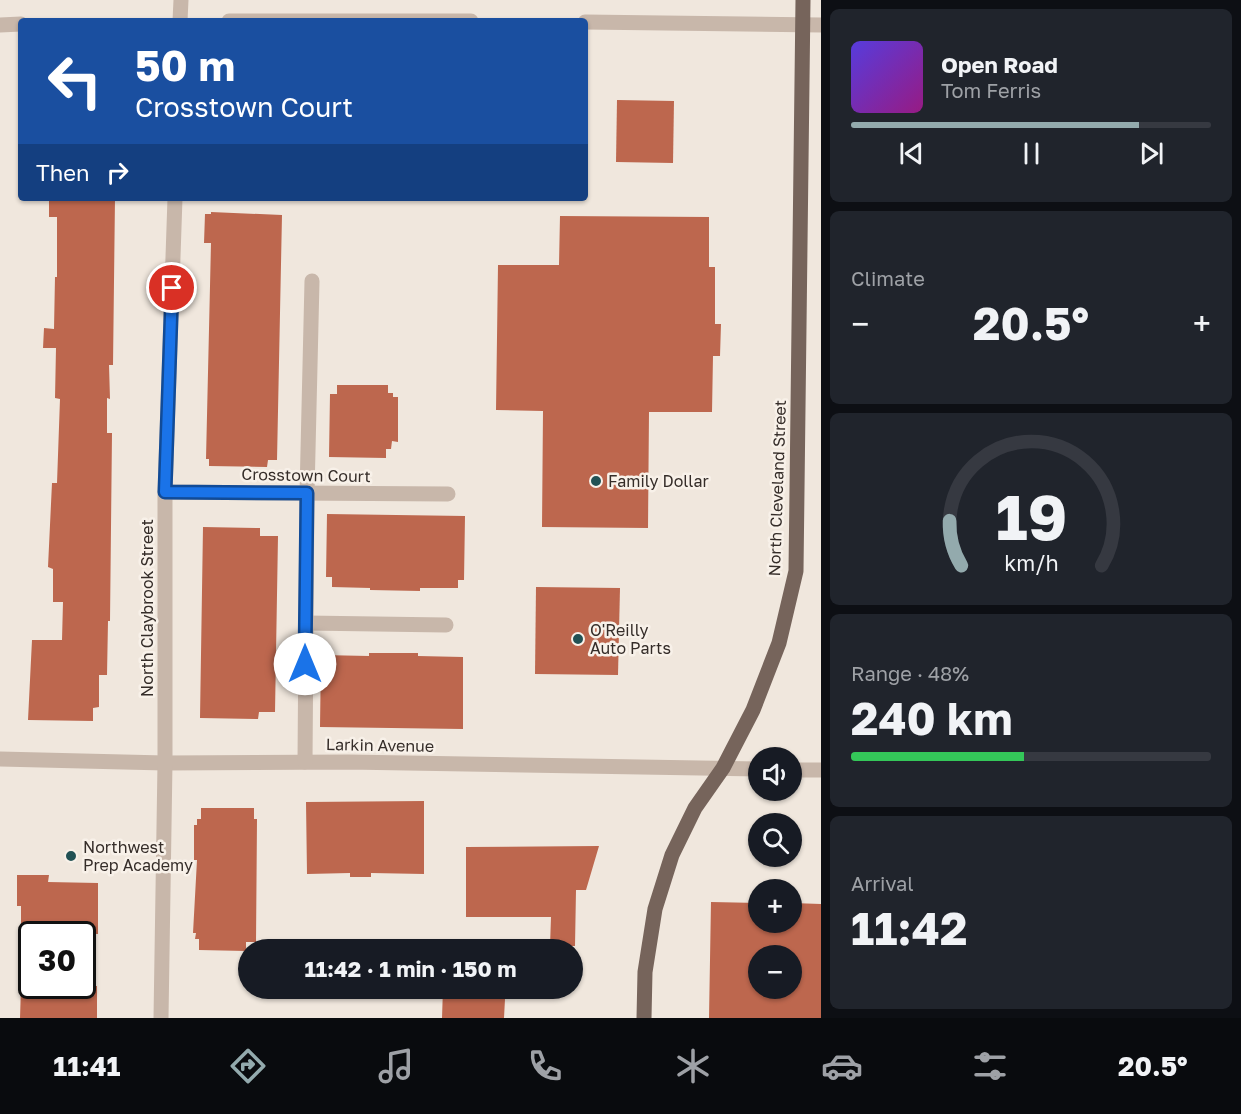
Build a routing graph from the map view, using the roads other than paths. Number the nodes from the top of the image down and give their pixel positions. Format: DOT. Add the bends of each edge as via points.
graph roads {
  1 [pos="181,0"];
  2 [pos="803,0"];
  3 [pos="180,18"];
  4 [pos="588,22"];
  5 [pos="0,24"];
  6 [pos="18,24"];
  7 [pos="803,25"];
  8 [pos="821,25"];
  9 [pos="175,201"];
  10 [pos="312,281"];
  11 [pos="165,492"];
  12 [pos="307,493"];
  13 [pos="448,494"];
  14 [pos="306,623"];
  15 [pos="446,625"];
  16 [pos="0,759"];
  17 [pos="305,762"];
  18 [pos="165,763"];
  19 [pos="723,768"];
  20 [pos="748,769"];
  21 [pos="802,770"];
  22 [pos="821,770"];
  23 [pos="161,1018"];
  24 [pos="644,1018"];
  1 -- 3 [label="street"];
  2 -- 7 [label="main road, North Cleveland Street"];
  4 -- 7 [label="street"];
  5 -- 6 [label="street"];
  7 -- 8 [label="street"];
  7 -- 19 [label="main road, North Cleveland Street" via="796,572 779,643 753,710"];
  9 -- 11 [label="street, North Claybrook Street"];
  10 -- 12 [label="street"];
  11 -- 12 [label="street, Crosstown Court"];
  11 -- 18 [label="street, North Claybrook Street"];
  12 -- 13 [label="street, Crosstown Court"];
  12 -- 14 [label="street"];
  14 -- 15 [label="street"];
  14 -- 17 [label="street"];
  16 -- 18 [label="street, Larkin Avenue"];
  17 -- 18 [label="street, Larkin Avenue"];
  17 -- 19 [label="street, Larkin Avenue"];
  18 -- 23 [label="street, North Claybrook Street"];
  19 -- 20 [label="street, Larkin Avenue"];
  19 -- 24 [label="main road, North Cleveland Street" via="695,808 672,855 658,898 645,972"];
  21 -- 22 [label="street"];
}
